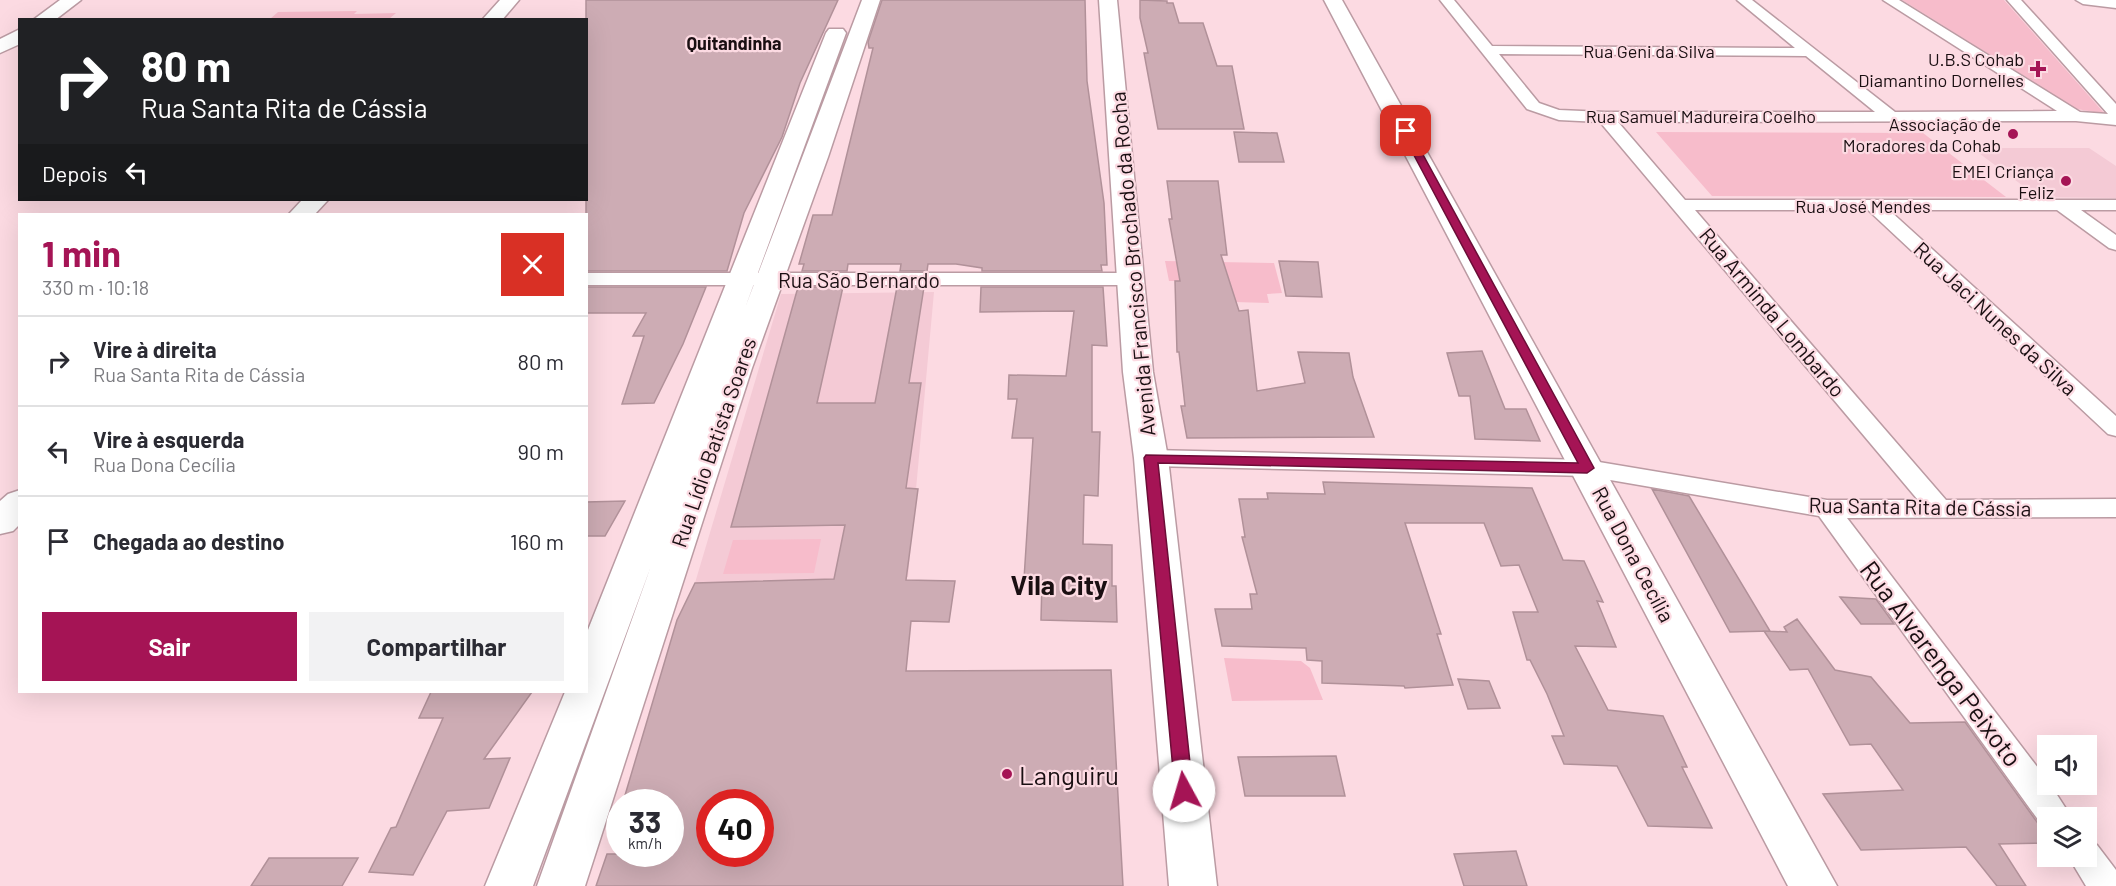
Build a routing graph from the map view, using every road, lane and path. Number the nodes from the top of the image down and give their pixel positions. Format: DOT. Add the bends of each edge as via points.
graph roads {
  1 [pos="72,0"];
  2 [pos="510,0"];
  3 [pos="849,0"];
  4 [pos="871,0"];
  5 [pos="1108,0"];
  6 [pos="1333,0"];
  7 [pos="1447,0"];
  8 [pos="1744,0"];
  9 [pos="1890,0"];
  10 [pos="2014,0"];
  11 [pos="2083,0"];
  12 [pos="2116,4"];
  13 [pos="45,18"];
  14 [pos="493,18"];
  15 [pos="18,35"];
  16 [pos="0,47"];
  17 [pos="1489,50"];
  18 [pos="1810,52"];
  19 [pos="832,75"];
  20 [pos="2116,114"];
  21 [pos="2076,116"];
  22 [pos="1605,117"];
  23 [pos="1892,117"];
  24 [pos="2116,120"];
  25 [pos="315,201"];
  26 [pos="1682,205"];
  27 [pos="2061,205"];
  28 [pos="2116,205"];
  29 [pos="1875,207"];
  30 [pos="302,213"];
  31 [pos="2116,244"];
  32 [pos="588,279"];
  33 [pos="1131,279"];
  34 [pos="756,280"];
  35 [pos="2116,429"];
  36 [pos="1151,458"];
  37 [pos="1587,468"];
  38 [pos="18,504"];
  39 [pos="1939,508"];
  40 [pos="2106,508"];
  41 [pos="1827,509"];
  42 [pos="0,522"];
  43 [pos="2116,529"];
  44 [pos="656,608"];
  45 [pos="616,609"];
  46 [pos="588,685"];
  47 [pos="585,693"];
  48 [pos="2048,807"];
  49 [pos="531,830"];
  50 [pos="580,831"];
  51 [pos="2093,867"];
  52 [pos="509,886"];
  53 [pos="561,886"];
  54 [pos="1193,886"];
  55 [pos="1813,886"];
  56 [pos="2107,886"];
  1 -- 13 [label="street"];
  2 -- 14 [label="street"];
  3 -- 19 [label="street, Rua Lídio Batista Soares"];
  4 -- 19 [label="street, Rua Lídio Batista Soares"];
  5 -- 33 [label="street, Avenida Francisco Brochado da Rocha"];
  6 -- 37 [label="street, Rua Dona Cecília"];
  7 -- 17 [label="street, Rua Samuel Madureira Coelho"];
  8 -- 18 [label="street"];
  9 -- 21 [label="street"];
  10 -- 20 [label="street"];
  11 -- 12 [label="street"];
  15 -- 16 [label="street"];
  17 -- 18 [label="street, Rua Geni da Silva"];
  17 -- 22 [label="street, Rua Samuel Madureira Coelho" via="1541,112"];
  18 -- 23 [label="street"];
  19 -- 34 [label="street, Rua Lídio Batista Soares"];
  21 -- 23 [label="street, Rua Samuel Madureira Coelho"];
  21 -- 24 [label="street, Rua Samuel Madureira Coelho"];
  22 -- 23 [label="street, Rua Samuel Madureira Coelho"];
  22 -- 26 [label="street, Rua Arminda Lombardo"];
  25 -- 30 [label="street"];
  26 -- 29 [label="street, Rua José Mendes"];
  26 -- 39 [label="street, Rua Arminda Lombardo"];
  27 -- 28 [label="street, Rua José Mendes"];
  27 -- 29 [label="street, Rua José Mendes"];
  27 -- 31 [label="street"];
  29 -- 35 [label="street, Rua Jaci Nunes da Silva"];
  32 -- 34 [label="street, Rua São Bernardo"];
  33 -- 34 [label="street, Rua São Bernardo"];
  33 -- 36 [label="street, Avenida Francisco Brochado da Rocha" via="1138,372"];
  34 -- 44 [label="street, Rua Lídio Batista Soares" via="737,368"];
  34 -- 45 [label="street, Rua Lídio Batista Soares"];
  36 -- 37 [label="street, Rua Santa Rita de Cássia"];
  36 -- 54 [label="street, Avenida Francisco Brochado da Rocha"];
  37 -- 41 [label="street, Rua Santa Rita de Cássia"];
  37 -- 55 [label="street, Rua Dona Cecília"];
  38 -- 42 [label="street"];
  39 -- 40 [label="street, Rua Santa Rita de Cássia"];
  39 -- 41 [label="street, Rua Santa Rita de Cássia"];
  40 -- 43 [label="street"];
  41 -- 48 [label="street, Rua Alvarenga Peixoto"];
  44 -- 45 [label="street"];
  44 -- 50 [label="street, Rua Lídio Batista Soares"];
  45 -- 46 [label="street, Rua Lídio Batista Soares"];
  47 -- 49 [label="street, Rua Lídio Batista Soares"];
  49 -- 50 [label="street"];
  49 -- 52 [label="street, Rua Lídio Batista Soares"];
  50 -- 53 [label="street, Rua Lídio Batista Soares"];
  51 -- 56 [label="street"];
}
